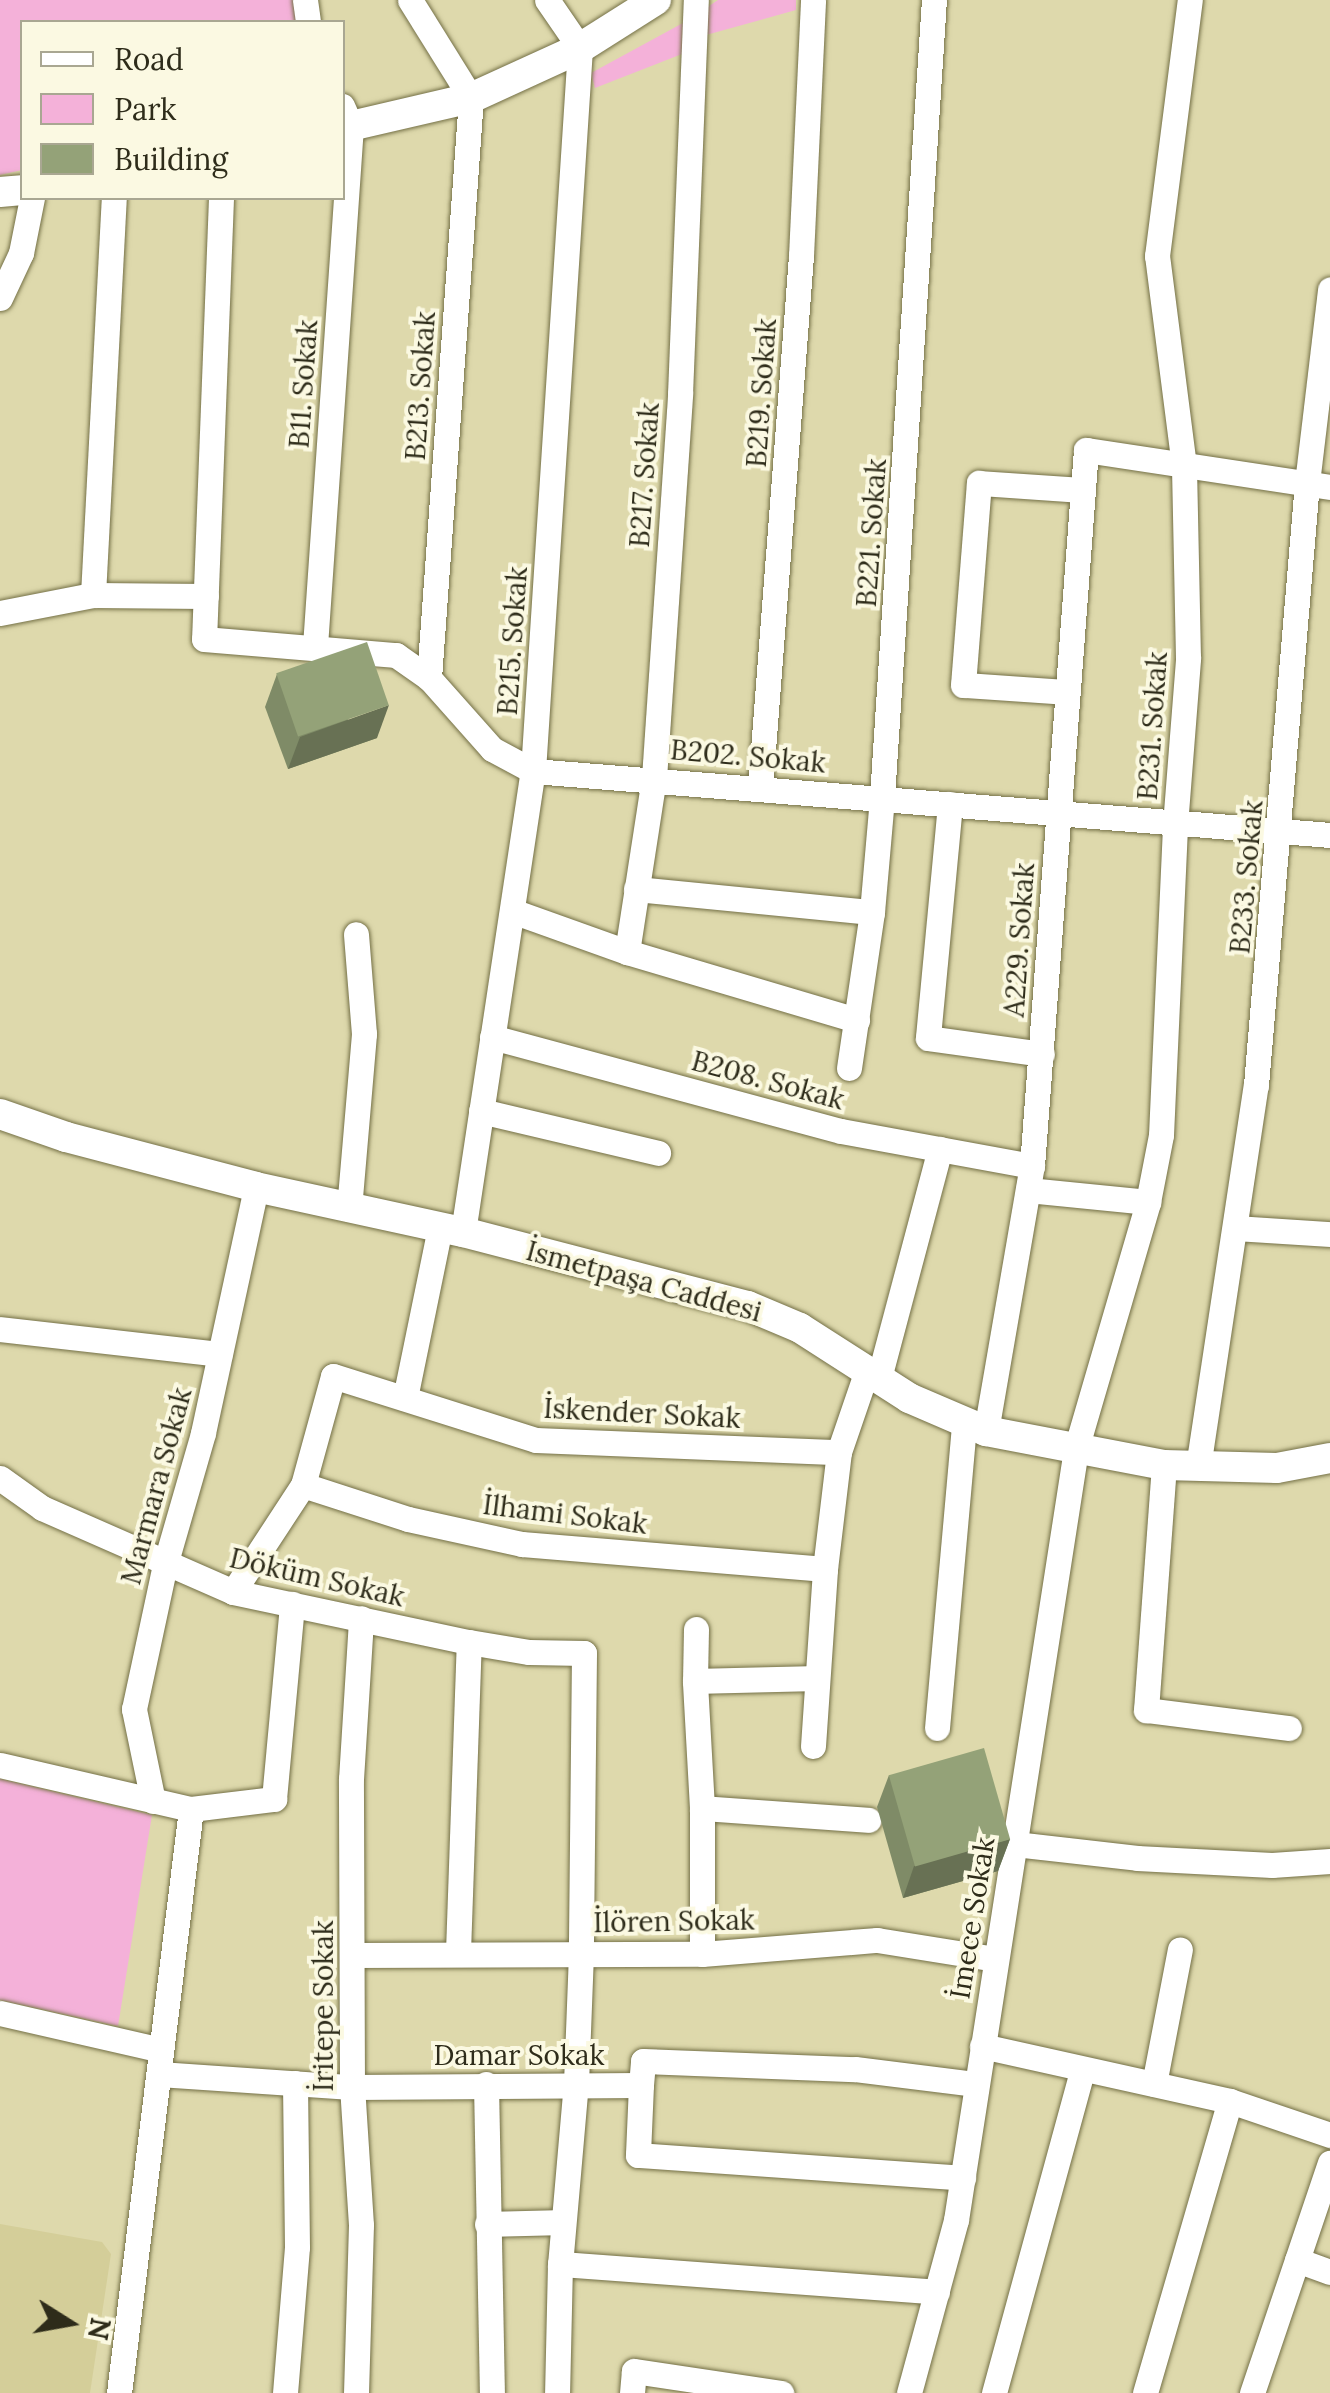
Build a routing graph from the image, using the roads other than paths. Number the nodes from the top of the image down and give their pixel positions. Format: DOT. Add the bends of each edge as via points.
graph roads {
  1 [pos="410,0"];
  2 [pos="546,0"];
  3 [pos="656,0"];
  4 [pos="696,0"];
  5 [pos="812,0"];
  6 [pos="934,0"];
  7 [pos="1190,0"];
  8 [pos="580,48"];
  9 [pos="471,98"];
  10 [pos="345,120"];
  11 [pos="32,200"];
  12 [pos="114,200"];
  13 [pos="222,200"];
  14 [pos="341,200"];
  15 [pos="1329,289"];
  16 [pos="0,298"];
  17 [pos="1184,466"];
  18 [pos="1318,485"];
  19 [pos="1081,490"];
  20 [pos="93,595"];
  21 [pos="206,596"];
  22 [pos="0,614"];
  23 [pos="316,646"];
  24 [pos="429,678"];
  25 [pos="1067,692"];
  26 [pos="534,771"];
  27 [pos="654,778"];
  28 [pos="760,789"];
  29 [pos="882,797"];
  30 [pos="950,804"];
  31 [pos="1057,813"];
  32 [pos="1175,825"];
  33 [pos="1281,832"];
  34 [pos="1330,835"];
  35 [pos="636,890"];
  36 [pos="515,912"];
  37 [pos="872,912"];
  38 [pos="356,934"];
  39 [pos="627,952"];
  40 [pos="857,1020"];
  41 [pos="492,1037"];
  42 [pos="1042,1054"];
  43 [pos="849,1068"];
  44 [pos="481,1111"];
  45 [pos="0,1114"];
  46 [pos="940,1149"];
  47 [pos="658,1153"];
  48 [pos="1030,1178"];
  49 [pos="256,1187"];
  50 [pos="1148,1202"];
  51 [pos="349,1209"];
  52 [pos="1236,1228"];
  53 [pos="451,1230"];
  54 [pos="1330,1234"];
  55 [pos="0,1329"];
  56 [pos="220,1354"];
  57 [pos="873,1374"];
  58 [pos="405,1398"];
  59 [pos="975,1427"];
  60 [pos="1076,1448"];
  61 [pos="838,1452"];
  62 [pos="1330,1458"];
  63 [pos="1164,1465"];
  64 [pos="1198,1467"];
  65 [pos="0,1478"];
  66 [pos="303,1485"];
  67 [pos="165,1565"];
  68 [pos="825,1570"];
  69 [pos="233,1592"];
  70 [pos="292,1604"];
  71 [pos="361,1618"];
  72 [pos="696,1629"];
  73 [pos="469,1642"];
  74 [pos="816,1678"];
  75 [pos="695,1681"];
  76 [pos="936,1728"];
  77 [pos="1289,1728"];
  78 [pos="813,1746"];
  79 [pos="0,1766"];
  80 [pos="153,1800"];
  81 [pos="702,1808"];
  82 [pos="191,1809"];
  83 [pos="869,1820"];
  84 [pos="1015,1844"];
  85 [pos="1330,1861"];
  86 [pos="1180,1949"];
  87 [pos="458,1952"];
  88 [pos="581,1952"];
  89 [pos="702,1954"];
  90 [pos="353,1955"];
  91 [pos="995,1959"];
  92 [pos="0,2013"];
  93 [pos="982,2046"];
  94 [pos="160,2062"];
  95 [pos="1082,2071"];
  96 [pos="576,2082"];
  97 [pos="295,2083"];
  98 [pos="486,2084"];
  99 [pos="976,2084"];
  100 [pos="1154,2084"];
  101 [pos="641,2085"];
  102 [pos="352,2087"];
  103 [pos="1230,2101"];
  104 [pos="1330,2134"];
  105 [pos="1330,2164"];
  106 [pos="963,2178"];
  107 [pos="563,2222"];
  108 [pos="487,2224"];
  109 [pos="1297,2260"];
  110 [pos="560,2264"];
  111 [pos="1330,2272"];
  112 [pos="937,2292"];
  113 [pos="120,2393"];
  114 [pos="285,2393"];
  115 [pos="356,2393"];
  116 [pos="492,2393"];
  117 [pos="557,2393"];
  118 [pos="632,2393"];
  119 [pos="781,2393"];
  120 [pos="909,2393"];
  121 [pos="994,2393"];
  122 [pos="1145,2393"];
  123 [pos="1252,2393"];
  1 -- 9 [label="street"];
  2 -- 8 [label="street"];
  3 -- 8 [label="main road"];
  4 -- 27 [label="street, B217. Sokak" via="680,394"];
  5 -- 28 [label="street, B219. Sokak" via="801,256"];
  6 -- 29 [label="street, B221. Sokak"];
  7 -- 17 [label="street, B231. Sokak" via="1156,256"];
  8 -- 9 [label="main road"];
  8 -- 26 [label="street, B215. Sokak"];
  9 -- 10 [label="main road"];
  9 -- 24 [label="street, B213. Sokak"];
  11 -- 16 [label="street" via="21,252"];
  12 -- 20 [label="street"];
  13 -- 21 [label="street"];
  14 -- 23 [label="street, B11. Sokak"];
  15 -- 18 [label="street, B233. Sokak"];
  17 -- 18 [label="street"];
  17 -- 19 [label="street, A229. Sokak" via="1086,450"];
  17 -- 32 [label="street, B231. Sokak" via="1188,658"];
  18 -- 33 [label="street, B233. Sokak"];
  19 -- 25 [label="street, A229. Sokak"];
  19 -- 25 [label="street" via="979,483 962,684"];
  20 -- 21 [label="street"];
  20 -- 22 [label="street"];
  21 -- 23 [label="street, B202. Sokak" via="204,639"];
  23 -- 24 [label="street, B202. Sokak" via="396,655"];
  24 -- 26 [label="street, B202. Sokak" via="492,749"];
  25 -- 31 [label="street, A229. Sokak"];
  26 -- 27 [label="street, B202. Sokak"];
  26 -- 36 [label="street, B215. Sokak"];
  27 -- 28 [label="street, B202. Sokak"];
  27 -- 35 [label="street, B217. Sokak"];
  28 -- 29 [label="street, B202. Sokak"];
  29 -- 30 [label="street, B202. Sokak"];
  29 -- 37 [label="street, B221. Sokak"];
  30 -- 31 [label="street, B202. Sokak"];
  30 -- 42 [label="street" via="928,1038"];
  31 -- 32 [label="street, B202. Sokak"];
  31 -- 42 [label="street, A229. Sokak"];
  32 -- 33 [label="street, B202. Sokak"];
  32 -- 50 [label="street, B231. Sokak" via="1161,1135"];
  33 -- 34 [label="street, B202. Sokak"];
  33 -- 52 [label="street, B233. Sokak"];
  35 -- 37 [label="street"];
  35 -- 39 [label="street, B217. Sokak"];
  36 -- 39 [label="street"];
  36 -- 41 [label="street, B215. Sokak"];
  37 -- 40 [label="street, B221. Sokak"];
  38 -- 51 [label="street" via="364,1034"];
  39 -- 40 [label="street"];
  40 -- 43 [label="street, B221. Sokak"];
  41 -- 44 [label="street, B215. Sokak"];
  41 -- 46 [label="street, B208. Sokak" via="841,1131"];
  42 -- 48 [label="street, A229. Sokak"];
  44 -- 47 [label="street"];
  44 -- 53 [label="street, B215. Sokak"];
  45 -- 49 [label="main road, İsmetpaşa Caddesi"];
  46 -- 48 [label="street, B208. Sokak"];
  46 -- 57 [label="street"];
  48 -- 50 [label="street, B208. Sokak"];
  48 -- 59 [label="street, A229. Sokak"];
  49 -- 51 [label="main road, İsmetpaşa Caddesi"];
  49 -- 56 [label="street, Marmara Sokak"];
  50 -- 60 [label="street, B231. Sokak"];
  51 -- 53 [label="main road, İsmetpaşa Caddesi"];
  52 -- 54 [label="street"];
  52 -- 64 [label="street, B233. Sokak"];
  53 -- 57 [label="main road, İsmetpaşa Caddesi" via="748,1306 800,1328"];
  53 -- 58 [label="street, B215. Sokak"];
  55 -- 56 [label="street"];
  56 -- 67 [label="street, Marmara Sokak"];
  57 -- 59 [label="main road, İsmetpaşa Caddesi"];
  57 -- 61 [label="street"];
  58 -- 61 [label="street, İskender Sokak" via="536,1440"];
  58 -- 66 [label="street, İskender Sokak" via="333,1376"];
  59 -- 60 [label="main road, İsmetpaşa Caddesi"];
  59 -- 76 [label="street, A229. Sokak"];
  60 -- 63 [label="main road, İsmetpaşa Caddesi"];
  60 -- 84 [label="street, İmece Sokak"];
  61 -- 68 [label="street"];
  62 -- 64 [label="main road, İsmetpaşa Caddesi" via="1277,1468"];
  63 -- 64 [label="main road, İsmetpaşa Caddesi"];
  63 -- 77 [label="street" via="1146,1710"];
  65 -- 67 [label="street, Döküm Sokak" via="42,1508"];
  66 -- 68 [label="street, İlhami Sokak" via="408,1519 522,1544"];
  66 -- 69 [label="street"];
  67 -- 69 [label="street, Döküm Sokak"];
  67 -- 80 [label="street, Marmara Sokak" via="134,1709"];
  68 -- 74 [label="street"];
  69 -- 70 [label="street, Döküm Sokak"];
  70 -- 71 [label="street, Döküm Sokak"];
  70 -- 82 [label="street" via="274,1800"];
  71 -- 73 [label="street, Döküm Sokak"];
  71 -- 90 [label="street, İritepe Sokak" via="351,1779"];
  72 -- 75 [label="street"];
  73 -- 87 [label="street"];
  73 -- 88 [label="street, Döküm Sokak" via="584,1653"];
  74 -- 75 [label="street"];
  74 -- 78 [label="street"];
  75 -- 81 [label="street"];
  79 -- 80 [label="street"];
  80 -- 82 [label="street"];
  81 -- 83 [label="street"];
  81 -- 89 [label="street"];
  82 -- 94 [label="street"];
  84 -- 85 [label="street" via="1137,1858"];
  84 -- 91 [label="street, İmece Sokak"];
  86 -- 100 [label="street"];
  87 -- 88 [label="street, İlören Sokak"];
  87 -- 90 [label="street, İlören Sokak"];
  88 -- 89 [label="street, İlören Sokak"];
  88 -- 96 [label="street"];
  89 -- 91 [label="street, İlören Sokak" via="878,1940"];
  90 -- 102 [label="street, İritepe Sokak"];
  91 -- 93 [label="street, İmece Sokak"];
  92 -- 94 [label="street, Damar Sokak"];
  93 -- 95 [label="street"];
  93 -- 99 [label="street, İmece Sokak"];
  94 -- 97 [label="street, Damar Sokak"];
  94 -- 113 [label="street"];
  95 -- 100 [label="street"];
  95 -- 121 [label="street"];
  96 -- 98 [label="street, Damar Sokak"];
  96 -- 101 [label="street, Damar Sokak"];
  96 -- 107 [label="street"];
  97 -- 102 [label="street, Damar Sokak"];
  97 -- 114 [label="street" via="296,2247"];
  98 -- 102 [label="street, Damar Sokak"];
  98 -- 108 [label="street"];
  99 -- 101 [label="street, Damar Sokak" via="855,2069 643,2061"];
  99 -- 106 [label="street, İmece Sokak"];
  100 -- 103 [label="street"];
  101 -- 106 [label="street" via="638,2155"];
  102 -- 115 [label="street, İritepe Sokak" via="360,2226"];
  103 -- 104 [label="street"];
  103 -- 122 [label="street"];
  105 -- 109 [label="street"];
  106 -- 112 [label="street, İmece Sokak"];
  107 -- 108 [label="street"];
  107 -- 110 [label="street"];
  108 -- 116 [label="street"];
  109 -- 111 [label="street"];
  109 -- 123 [label="street"];
  110 -- 112 [label="street"];
  110 -- 117 [label="street"];
  112 -- 120 [label="street, İmece Sokak"];
  118 -- 119 [label="street" via="634,2371"];
}
